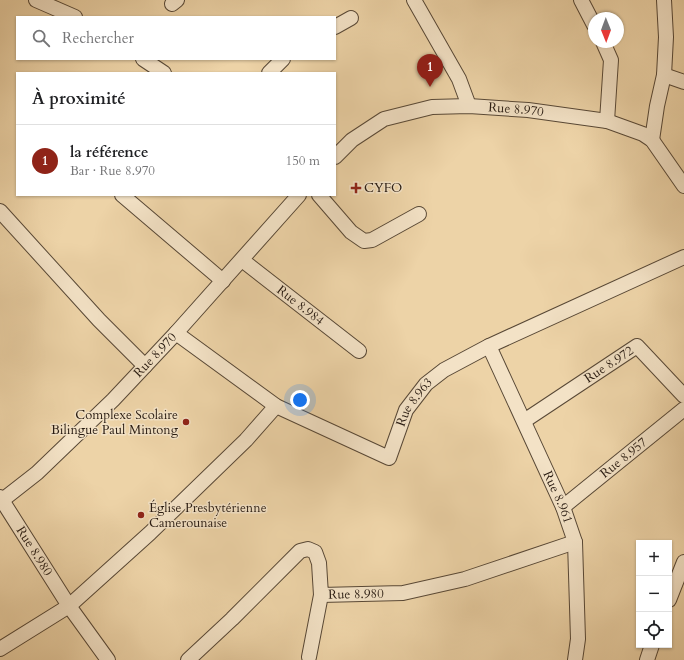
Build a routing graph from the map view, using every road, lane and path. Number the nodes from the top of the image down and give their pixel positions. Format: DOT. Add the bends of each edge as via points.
graph roads {
  1 [pos="36,0"];
  2 [pos="414,0"];
  3 [pos="580,0"];
  4 [pos="664,0"];
  5 [pos="588,14"];
  6 [pos="73,16"];
  7 [pos="351,18"];
  8 [pos="336,26"];
  9 [pos="606,48"];
  10 [pos="144,60"];
  11 [pos="282,60"];
  12 [pos="162,72"];
  13 [pos="270,72"];
  14 [pos="664,74"];
  15 [pos="684,82"];
  16 [pos="469,106"];
  17 [pos="607,121"];
  18 [pos="652,140"];
  19 [pos="336,157"];
  20 [pos="684,186"];
  21 [pos="123,196"];
  22 [pos="297,196"];
  23 [pos="320,196"];
  24 [pos="0,211"];
  25 [pos="419,214"];
  26 [pos="684,257"];
  27 [pos="242,260"];
  28 [pos="223,281"];
  29 [pos="176,333"];
  30 [pos="489,346"];
  31 [pos="359,351"];
  32 [pos="145,366"];
  33 [pos="684,396"];
  34 [pos="276,406"];
  35 [pos="684,409"];
  36 [pos="524,421"];
  37 [pos="1,500"];
  38 [pos="563,507"];
  39 [pos="575,542"];
  40 [pos="684,562"];
  41 [pos="672,592"];
  42 [pos="321,595"];
  43 [pos="69,606"];
  44 [pos="651,648"];
  45 [pos="0,649"];
  46 [pos="309,657"];
  47 [pos="108,660"];
  48 [pos="188,660"];
  49 [pos="575,660"];
  50 [pos="647,660"];
  1 -- 6 [label="street"];
  2 -- 16 [label="street" via="459,79"];
  3 -- 5 [label="street"];
  4 -- 14 [label="street"];
  7 -- 8 [label="street"];
  9 -- 17 [label="street" via="611,60"];
  10 -- 12 [label="street"];
  11 -- 13 [label="street"];
  14 -- 15 [label="street"];
  14 -- 18 [label="street"];
  16 -- 17 [label="street, Rue 8.970" via="528,110"];
  16 -- 19 [label="street, Rue 8.970" via="432,107 384,119 352,140"];
  17 -- 18 [label="street, Rue 8.970" via="643,134"];
  18 -- 20 [label="street, Rue 8.970"];
  21 -- 28 [label="street"];
  22 -- 27 [label="street, Rue 8.970"];
  23 -- 25 [label="street" via="351,232 364,241 372,240"];
  24 -- 32 [label="street" via="99,320"];
  26 -- 30 [label="street, Rue 8.963"];
  27 -- 28 [label="street, Rue 8.970"];
  27 -- 31 [label="street, Rue 8.984"];
  28 -- 29 [label="street, Rue 8.970"];
  29 -- 32 [label="street, Rue 8.970"];
  29 -- 34 [label="street, Rue 8.963"];
  30 -- 34 [label="street, Rue 8.963" via="444,370 426,384 406,410 389,458"];
  30 -- 36 [label="street, Rue 8.961"];
  32 -- 37 [label="street, Rue 8.970" via="37,473"];
  33 -- 36 [label="street, Rue 8.972" via="637,346"];
  34 -- 43 [label="street" via="246,440 150,533"];
  35 -- 38 [label="street, Rue 8.957"];
  36 -- 38 [label="street, Rue 8.961"];
  37 -- 43 [label="street, Rue 8.980"];
  38 -- 39 [label="street, Rue 8.961"];
  39 -- 42 [label="street, Rue 8.980" via="465,579 403,594"];
  39 -- 49 [label="street, Rue 8.961" via="578,639"];
  40 -- 41 [label="street"];
  42 -- 46 [label="street"];
  42 -- 48 [label="street, Rue 8.980" via="319,563 315,552 308,549 300,551"];
  43 -- 45 [label="street"];
  43 -- 47 [label="street, Rue 8.980"];
  44 -- 50 [label="street"];
}
